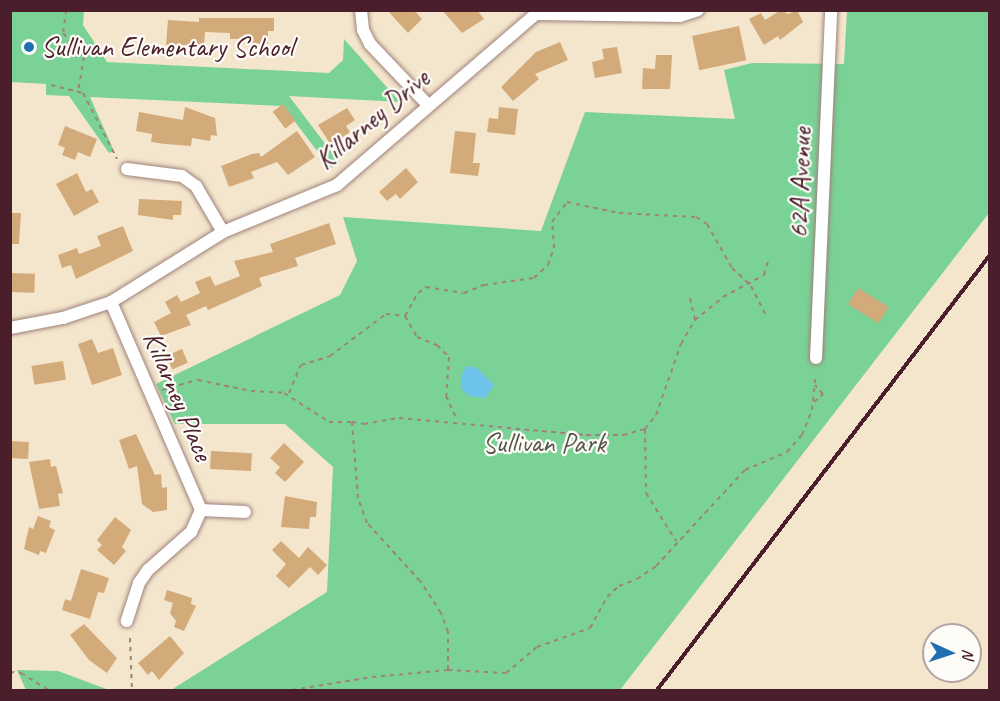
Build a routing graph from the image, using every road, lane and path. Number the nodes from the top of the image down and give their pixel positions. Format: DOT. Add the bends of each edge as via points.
graph roads {
  1 [pos="66,10"];
  2 [pos="361,10"];
  3 [pos="698,10"];
  4 [pos="535,12"];
  5 [pos="831,16"];
  6 [pos="51,85"];
  7 [pos="78,90"];
  8 [pos="428,105"];
  9 [pos="117,159"];
  10 [pos="127,169"];
  11 [pos="223,232"];
  12 [pos="768,261"];
  13 [pos="747,283"];
  14 [pos="690,298"];
  15 [pos="111,302"];
  16 [pos="765,314"];
  17 [pos="405,316"];
  18 [pos="695,320"];
  19 [pos="10,328"];
  20 [pos="816,358"];
  21 [pos="815,379"];
  22 [pos="815,385"];
  23 [pos="159,391"];
  24 [pos="289,394"];
  25 [pos="813,402"];
  26 [pos="457,421"];
  27 [pos="352,422"];
  28 [pos="645,429"];
  29 [pos="201,510"];
  30 [pos="244,512"];
  31 [pos="676,542"];
  32 [pos="127,621"];
  33 [pos="130,638"];
  34 [pos="447,670"];
  35 [pos="10,672"];
  36 [pos="48,690"];
  37 [pos="132,690"];
  38 [pos="292,690"];
  1 -- 7 [label="path" via="63,33 84,57"];
  2 -- 8 [label="street" via="363,30 370,44"];
  3 -- 4 [label="street, Killarney Drive" via="680,16"];
  4 -- 8 [label="street, Killarney Drive"];
  5 -- 20 [label="street, 62A Avenue"];
  6 -- 7 [label="path"];
  7 -- 9 [label="path"];
  8 -- 11 [label="street, Killarney Drive" via="337,185"];
  10 -- 11 [label="street" via="182,176 196,186"];
  11 -- 15 [label="street, Killarney Drive"];
  12 -- 13 [label="path" via="764,275"];
  13 -- 16 [label="path"];
  13 -- 17 [label="path" via="732,268 707,224 696,217 627,214 567,201 552,222 554,248 548,265 534,278 484,285 464,293 426,287"];
  13 -- 18 [label="path"];
  14 -- 18 [label="path"];
  15 -- 19 [label="street, Killarney Drive" via="63,318"];
  15 -- 29 [label="street, Killarney Place"];
  17 -- 24 [label="path" via="386,314 330,356 302,365"];
  17 -- 26 [label="path" via="417,337 437,345 449,357 446,396"];
  18 -- 28 [label="path" via="677,355 656,415"];
  21 -- 22 [label="path"];
  22 -- 25 [label="path"];
  22 -- 25 [label="path" via="822,396"];
  23 -- 24 [label="path" via="198,380"];
  24 -- 27 [label="path" via="329,422"];
  25 -- 31 [label="path" via="802,435 787,452 745,470"];
  26 -- 27 [label="path" via="399,418 364,424"];
  26 -- 28 [label="path" via="586,435 623,435"];
  27 -- 34 [label="path" via="358,498 367,523 420,581 441,613 448,632"];
  28 -- 31 [label="path" via="646,493"];
  29 -- 30 [label="street"];
  29 -- 32 [label="street" via="191,532 147,570"];
  31 -- 34 [label="path" via="656,566 607,597 590,628 537,647 506,673"];
  33 -- 37 [label="path"];
  34 -- 38 [label="path"];
  35 -- 36 [label="path" via="21,673"];
}
